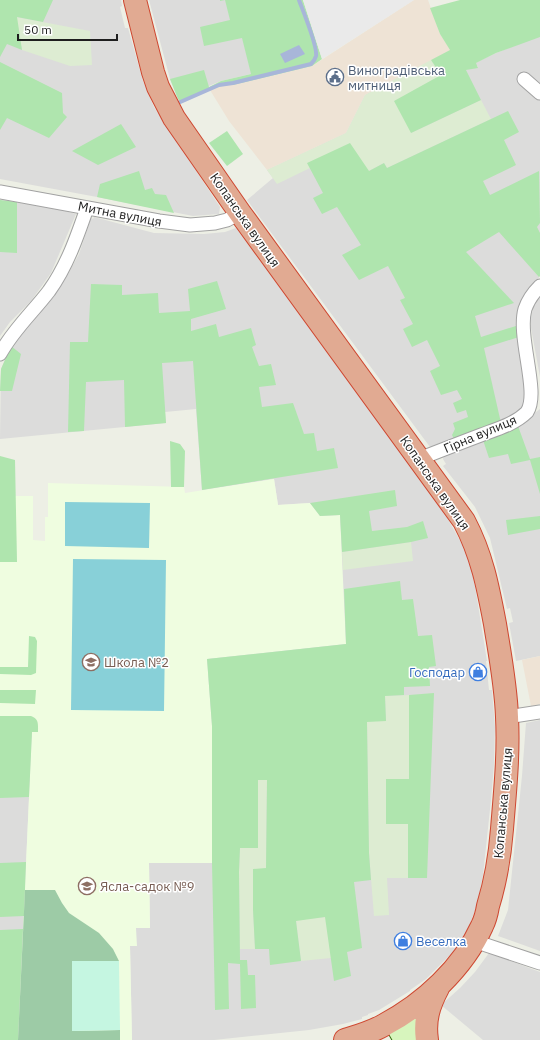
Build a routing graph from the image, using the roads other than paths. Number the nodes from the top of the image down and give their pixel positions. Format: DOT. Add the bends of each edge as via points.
graph roads {
  1 [pos="135,0"];
  2 [pos="524,79"];
  3 [pos="540,93"];
  4 [pos="0,192"];
  5 [pos="87,208"];
  6 [pos="240,214"];
  7 [pos="540,286"];
  8 [pos="0,354"];
  9 [pos="419,459"];
  10 [pos="540,712"];
  11 [pos="507,717"];
  12 [pos="474,941"];
  13 [pos="540,963"];
  14 [pos="440,983"];
  15 [pos="398,1017"];
  16 [pos="344,1040"];
  17 [pos="404,1040"];
  18 [pos="421,1040"];
  19 [pos="427,1040"];
  1 -- 6 [label="highway, Копанська вулиця" via="149,57 166,103"];
  2 -- 3 [label="street"];
  4 -- 5 [label="street, Митна вулиця"];
  5 -- 6 [label="street, Митна вулиця" via="190,225 215,223"];
  5 -- 8 [label="street" via="71,252 58,277 10,337"];
  6 -- 9 [label="highway, Копанська вулиця"];
  7 -- 9 [label="street, Гірна вулиця" via="530,300 524,317 535,388 532,407 520,418 502,428"];
  9 -- 11 [label="highway, Копанська вулиця" via="464,521 482,562 500,652"];
  10 -- 11 [label="street"];
  11 -- 12 [label="highway, Копанська вулиця" via="506,777 498,864 483,925"];
  12 -- 13 [label="street"];
  12 -- 14 [label="highway, Копанська вулиця"];
  14 -- 15 [label="highway, Копанська вулиця"];
  14 -- 19 [label="highway" via="426,1015"];
  15 -- 16 [label="highway, Копанська вулиця"];
  15 -- 17 [label="main road" via="396,1024"];
  15 -- 18 [label="main road" via="412,1024"];
}
